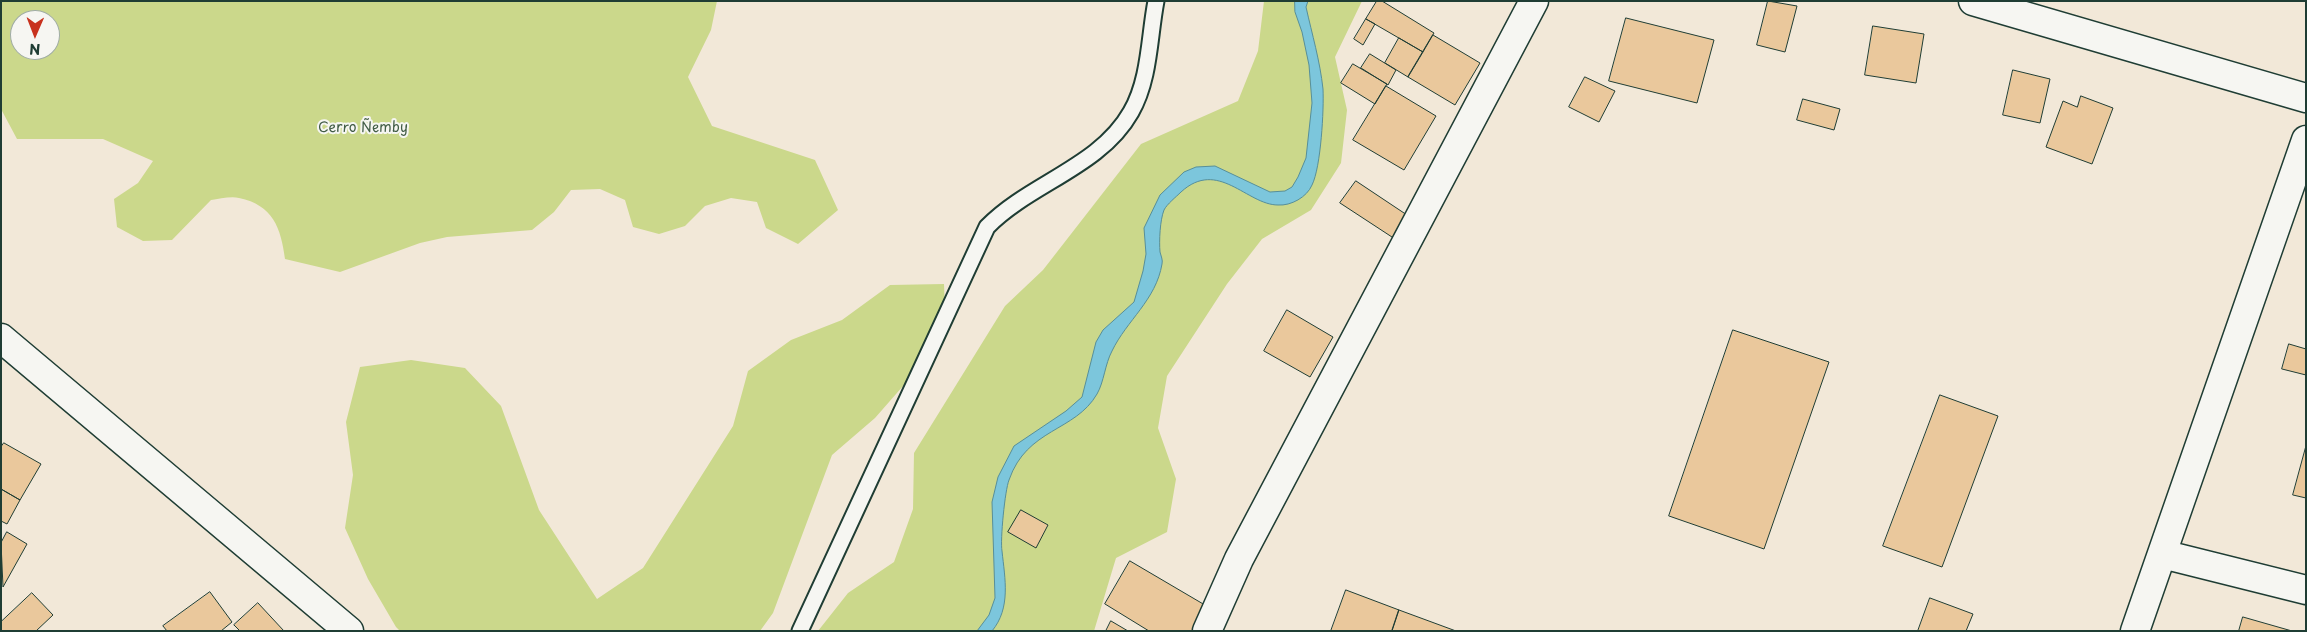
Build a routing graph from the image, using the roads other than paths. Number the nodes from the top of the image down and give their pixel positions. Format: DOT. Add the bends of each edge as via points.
graph roads {
  1 [pos="1156,1"];
  2 [pos="1534,1"];
  3 [pos="1973,1"];
  4 [pos="2306,98"];
  5 [pos="2306,140"];
  6 [pos="1,338"];
  7 [pos="2162,554"];
  8 [pos="2306,590"];
  9 [pos="349,631"];
  10 [pos="800,631"];
  11 [pos="1207,631"];
  12 [pos="2135,631"];
  1 -- 10 [label="lane" via="1146,72 1131,112 1103,148 1004,210 987,227"];
  2 -- 11 [label="street" via="1238,559"];
  3 -- 4 [label="street"];
  5 -- 7 [label="street"];
  6 -- 9 [label="street"];
  7 -- 8 [label="street"];
  7 -- 12 [label="street"];
}
